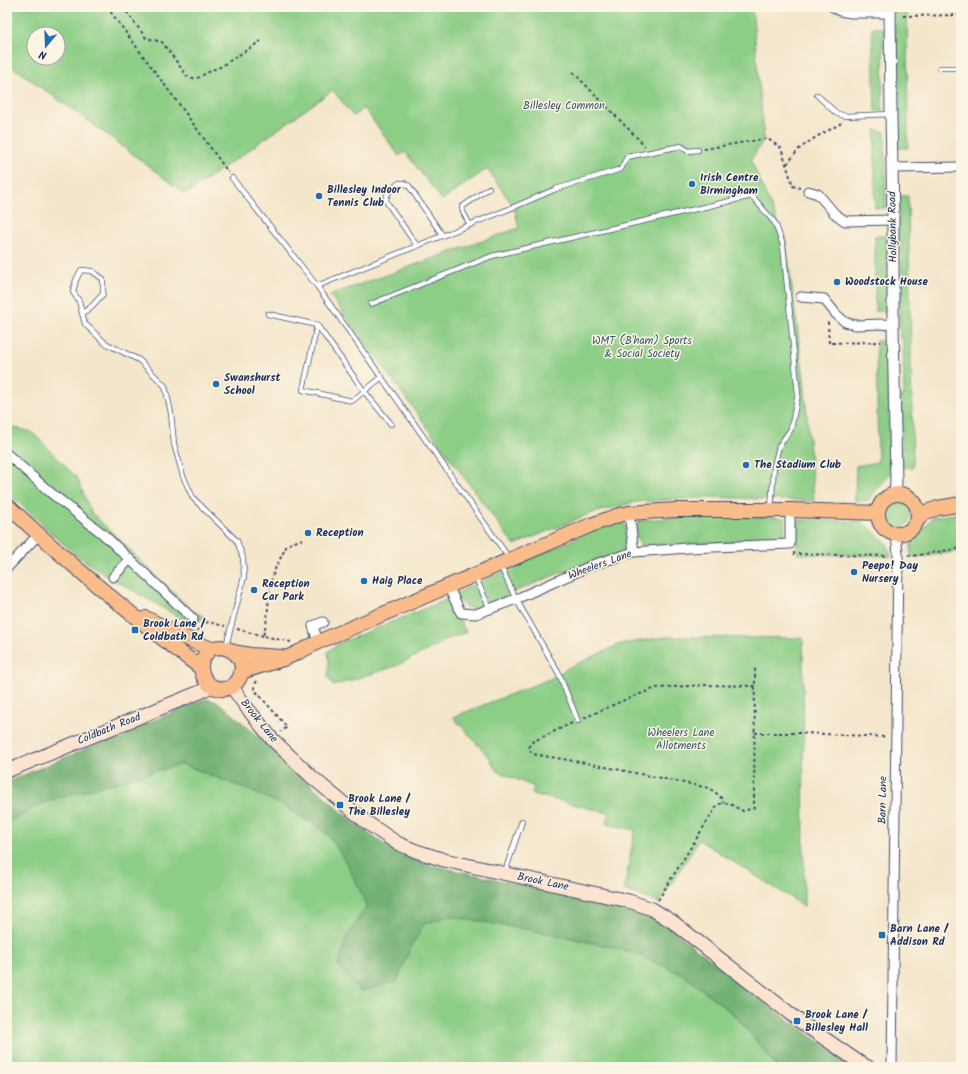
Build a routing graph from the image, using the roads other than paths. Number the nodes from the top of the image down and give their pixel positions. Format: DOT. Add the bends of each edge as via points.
graph roads {
  1 [pos="833,7"];
  2 [pos="890,10"];
  3 [pos="940,68"];
  4 [pos="961,68"];
  5 [pos="817,95"];
  6 [pos="891,114"];
  7 [pos="698,150"];
  8 [pos="961,167"];
  9 [pos="892,168"];
  10 [pos="232,178"];
  11 [pos="489,188"];
  12 [pos="808,191"];
  13 [pos="893,220"];
  14 [pos="470,224"];
  15 [pos="443,236"];
  16 [pos="417,246"];
  17 [pos="317,286"];
  18 [pos="801,297"];
  19 [pos="371,304"];
  20 [pos="82,314"];
  21 [pos="268,314"];
  22 [pos="317,325"];
  23 [pos="893,325"];
  24 [pos="382,377"];
  25 [pos="364,391"];
  26 [pos="391,424"];
  27 [pos="7,454"];
  28 [pos="895,494"];
  29 [pos="914,502"];
  30 [pos="961,504"];
  31 [pos="7,505"];
  32 [pos="938,508"];
  33 [pos="771,510"];
  34 [pos="790,510"];
  35 [pos="629,513"];
  36 [pos="878,513"];
  37 [pos="917,520"];
  38 [pos="896,534"];
  39 [pos="38,535"];
  40 [pos="634,552"];
  41 [pos="130,559"];
  42 [pos="505,561"];
  43 [pos="7,568"];
  44 [pos="475,574"];
  45 [pos="113,577"];
  46 [pos="448,586"];
  47 [pos="516,599"];
  48 [pos="117,602"];
  49 [pos="490,609"];
  50 [pos="193,619"];
  51 [pos="323,622"];
  52 [pos="318,642"];
  53 [pos="211,649"];
  54 [pos="229,650"];
  55 [pos="293,655"];
  56 [pos="201,668"];
  57 [pos="241,672"];
  58 [pos="211,686"];
  59 [pos="232,687"];
  60 [pos="578,721"];
  61 [pos="7,771"];
  62 [pos="522,821"];
  63 [pos="505,874"];
  64 [pos="868,1067"];
  65 [pos="892,1067"];
  1 -- 2 [label="street" via="851,13"];
  2 -- 6 [label="street, Hollybank Road"];
  3 -- 4 [label="lane"];
  5 -- 6 [label="lane" via="836,113 845,116"];
  6 -- 9 [label="street, Hollybank Road"];
  7 -- 14 [label="lane" via="688,151 681,146 627,157 621,169 556,189"];
  8 -- 9 [label="street"];
  9 -- 13 [label="street, Hollybank Road"];
  10 -- 17 [label="lane"];
  11 -- 14 [label="lane" via="462,207"];
  12 -- 13 [label="street" via="818,194 835,214 845,221"];
  13 -- 23 [label="street, Hollybank Road"];
  14 -- 15 [label="lane"];
  15 -- 16 [label="lane"];
  15 -- 16 [label="lane" via="410,186 399,183 388,191 386,201"];
  16 -- 17 [label="lane"];
  17 -- 24 [label="lane"];
  18 -- 23 [label="street" via="824,299 836,314 850,324"];
  19 -- 33 [label="lane" via="492,256 752,196 775,223 783,244 798,394 792,429 779,446 774,466"];
  20 -- 20 [label="lane" via="79,301 73,292 81,270 92,271 103,279 102,294"];
  20 -- 54 [label="lane" via="85,324 105,343 139,360 165,386 182,476 193,498 236,541 243,558 244,577 231,628"];
  21 -- 22 [label="lane"];
  22 -- 25 [label="lane"];
  22 -- 25 [label="lane" via="303,390 352,401"];
  23 -- 28 [label="street, Hollybank Road"];
  24 -- 25 [label="lane"];
  24 -- 42 [label="lane"];
  25 -- 26 [label="lane"];
  27 -- 41 [label="street"];
  28 -- 29 [label="main road" via="902,494"];
  28 -- 36 [label="main road" via="885,499"];
  29 -- 32 [label="main road"];
  29 -- 37 [label="main road"];
  30 -- 32 [label="main road"];
  31 -- 39 [label="main road"];
  32 -- 37 [label="main road" via="926,512"];
  33 -- 34 [label="main road"];
  33 -- 35 [label="main road"];
  34 -- 36 [label="main road"];
  34 -- 40 [label="street, Wheelers Lane" via="790,544"];
  35 -- 40 [label="street"];
  35 -- 42 [label="main road" via="591,525"];
  36 -- 38 [label="main road" via="883,527"];
  37 -- 38 [label="main road" via="907,532"];
  38 -- 65 [label="street, Barn Lane" via="898,554"];
  39 -- 43 [label="street"];
  39 -- 48 [label="main road"];
  40 -- 47 [label="street, Wheelers Lane" via="595,564"];
  41 -- 45 [label="street"];
  41 -- 50 [label="street"];
  42 -- 44 [label="main road"];
  42 -- 47 [label="lane"];
  44 -- 46 [label="main road"];
  44 -- 49 [label="lane"];
  46 -- 49 [label="street, Wheelers Lane" via="461,612 476,614"];
  46 -- 52 [label="main road"];
  47 -- 49 [label="street, Wheelers Lane"];
  47 -- 60 [label="lane" via="558,674"];
  48 -- 53 [label="main road"];
  48 -- 56 [label="main road"];
  51 -- 52 [label="street" via="313,626"];
  52 -- 55 [label="main road"];
  53 -- 54 [label="main road" via="220,647"];
  53 -- 56 [label="main road" via="201,660"];
  54 -- 55 [label="main road" via="250,655"];
  54 -- 57 [label="main road" via="238,656"];
  55 -- 57 [label="main road"];
  56 -- 58 [label="main road" via="205,680"];
  57 -- 59 [label="main road"];
  58 -- 59 [label="main road" via="219,689"];
  58 -- 61 [label="main road, Coldbath Road"];
  59 -- 63 [label="main road, Brook Lane" via="272,739 313,778 366,822 397,843 416,852"];
  62 -- 63 [label="lane"];
  63 -- 64 [label="main road, Brook Lane" via="629,901 652,909 673,922 802,1023"];
}
